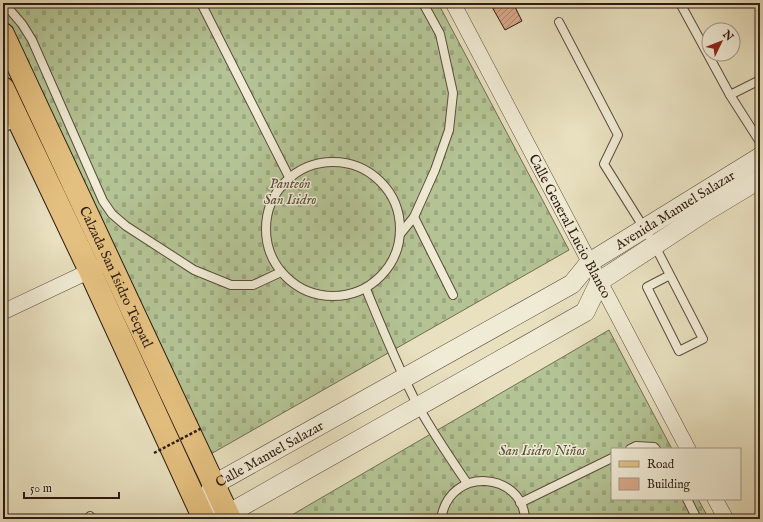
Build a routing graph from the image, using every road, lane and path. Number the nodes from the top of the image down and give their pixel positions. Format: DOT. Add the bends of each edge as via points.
graph roads {
  1 [pos="4,3"];
  2 [pos="201,3"];
  3 [pos="423,3"];
  4 [pos="453,3"];
  5 [pos="680,3"];
  6 [pos="559,22"];
  7 [pos="3,34"];
  8 [pos="760,80"];
  9 [pos="3,88"];
  10 [pos="730,96"];
  11 [pos="11,125"];
  12 [pos="760,142"];
  13 [pos="760,157"];
  14 [pos="289,178"];
  15 [pos="760,179"];
  16 [pos="700,205"];
  17 [pos="414,217"];
  18 [pos="644,228"];
  19 [pos="401,233"];
  20 [pos="654,244"];
  21 [pos="110,262"];
  22 [pos="590,262"];
  23 [pos="90,271"];
  24 [pos="281,272"];
  25 [pos="670,275"];
  26 [pos="600,281"];
  27 [pos="366,289"];
  28 [pos="453,295"];
  29 [pos="3,312"];
  30 [pos="404,378"];
  31 [pos="418,406"];
  32 [pos="202,428"];
  33 [pos="632,448"];
  34 [pos="655,448"];
  35 [pos="687,448"];
  36 [pos="154,453"];
  37 [pos="611,458"];
  38 [pos="467,483"];
  39 [pos="213,485"];
  40 [pos="688,500"];
  41 [pos="716,500"];
  42 [pos="520,503"];
  43 [pos="197,517"];
  44 [pos="228,517"];
  45 [pos="441,519"];
  46 [pos="525,519"];
  47 [pos="697,519"];
  48 [pos="726,519"];
  1 -- 24 [label="lane" via="32,40 103,201 112,214 126,226 194,270 231,285 253,285"];
  2 -- 14 [label="lane"];
  3 -- 17 [label="lane" via="440,34 453,93 449,130"];
  4 -- 22 [label="street, Calle General Lucio Blanco"];
  5 -- 10 [label="lane"];
  6 -- 18 [label="lane" via="618,135 604,164"];
  7 -- 21 [label="main road, Calzada San Isidro Tecpatl"];
  8 -- 10 [label="lane"];
  9 -- 11 [label="main road, Calzada San Isidro Tecpatl"];
  10 -- 12 [label="lane"];
  11 -- 23 [label="main road, Calzada San Isidro Tecpatl"];
  13 -- 16 [label="street, Avenida Manuel Salazar"];
  14 -- 19 [label="lane" via="308,166 329,162 350,164 371,173 388,189 398,210"];
  14 -- 24 [label="lane" via="275,194 267,214 266,236 271,257"];
  15 -- 16 [label="street, Avenida Manuel Salazar"];
  16 -- 18 [label="street, Avenida Manuel Salazar"];
  16 -- 20 [label="street, Avenida Manuel Salazar"];
  17 -- 19 [label="lane"];
  17 -- 28 [label="lane"];
  18 -- 20 [label="lane"];
  18 -- 22 [label="street, Avenida Manuel Salazar"];
  19 -- 27 [label="lane" via="396,256 384,275"];
  20 -- 25 [label="lane"];
  20 -- 26 [label="street, Avenida Manuel Salazar"];
  21 -- 23 [label="street"];
  21 -- 39 [label="main road, Calzada San Isidro Tecpatl"];
  22 -- 26 [label="street, Calle General Lucio Blanco"];
  22 -- 30 [label="street, Calle Manuel Salazar" via="572,284"];
  23 -- 29 [label="street"];
  23 -- 43 [label="main road, Calzada San Isidro Tecpatl"];
  24 -- 27 [label="lane" via="300,289 321,296 344,296"];
  25 -- 25 [label="lane" via="647,287 679,351 703,340"];
  26 -- 31 [label="street" via="585,312"];
  26 -- 35 [label="street, Calle General Lucio Blanco"];
  27 -- 30 [label="lane"];
  30 -- 31 [label="lane"];
  30 -- 39 [label="street, Calle Manuel Salazar"];
  31 -- 38 [label="lane"];
  31 -- 44 [label="street"];
  32 -- 36 [label="path, bridge"];
  33 -- 34 [label="lane"];
  37 -- 42 [label="lane"];
  38 -- 42 [label="lane" via="488,481 501,484 512,492"];
  38 -- 45 [label="lane" via="450,496"];
  39 -- 43 [label="street, Calle Manuel Salazar"];
  39 -- 44 [label="main road, Calzada San Isidro Tecpatl"];
  40 -- 47 [label="lane"];
  41 -- 48 [label="street"];
  42 -- 46 [label="lane"];
  43 -- 44 [label="street"];
}
